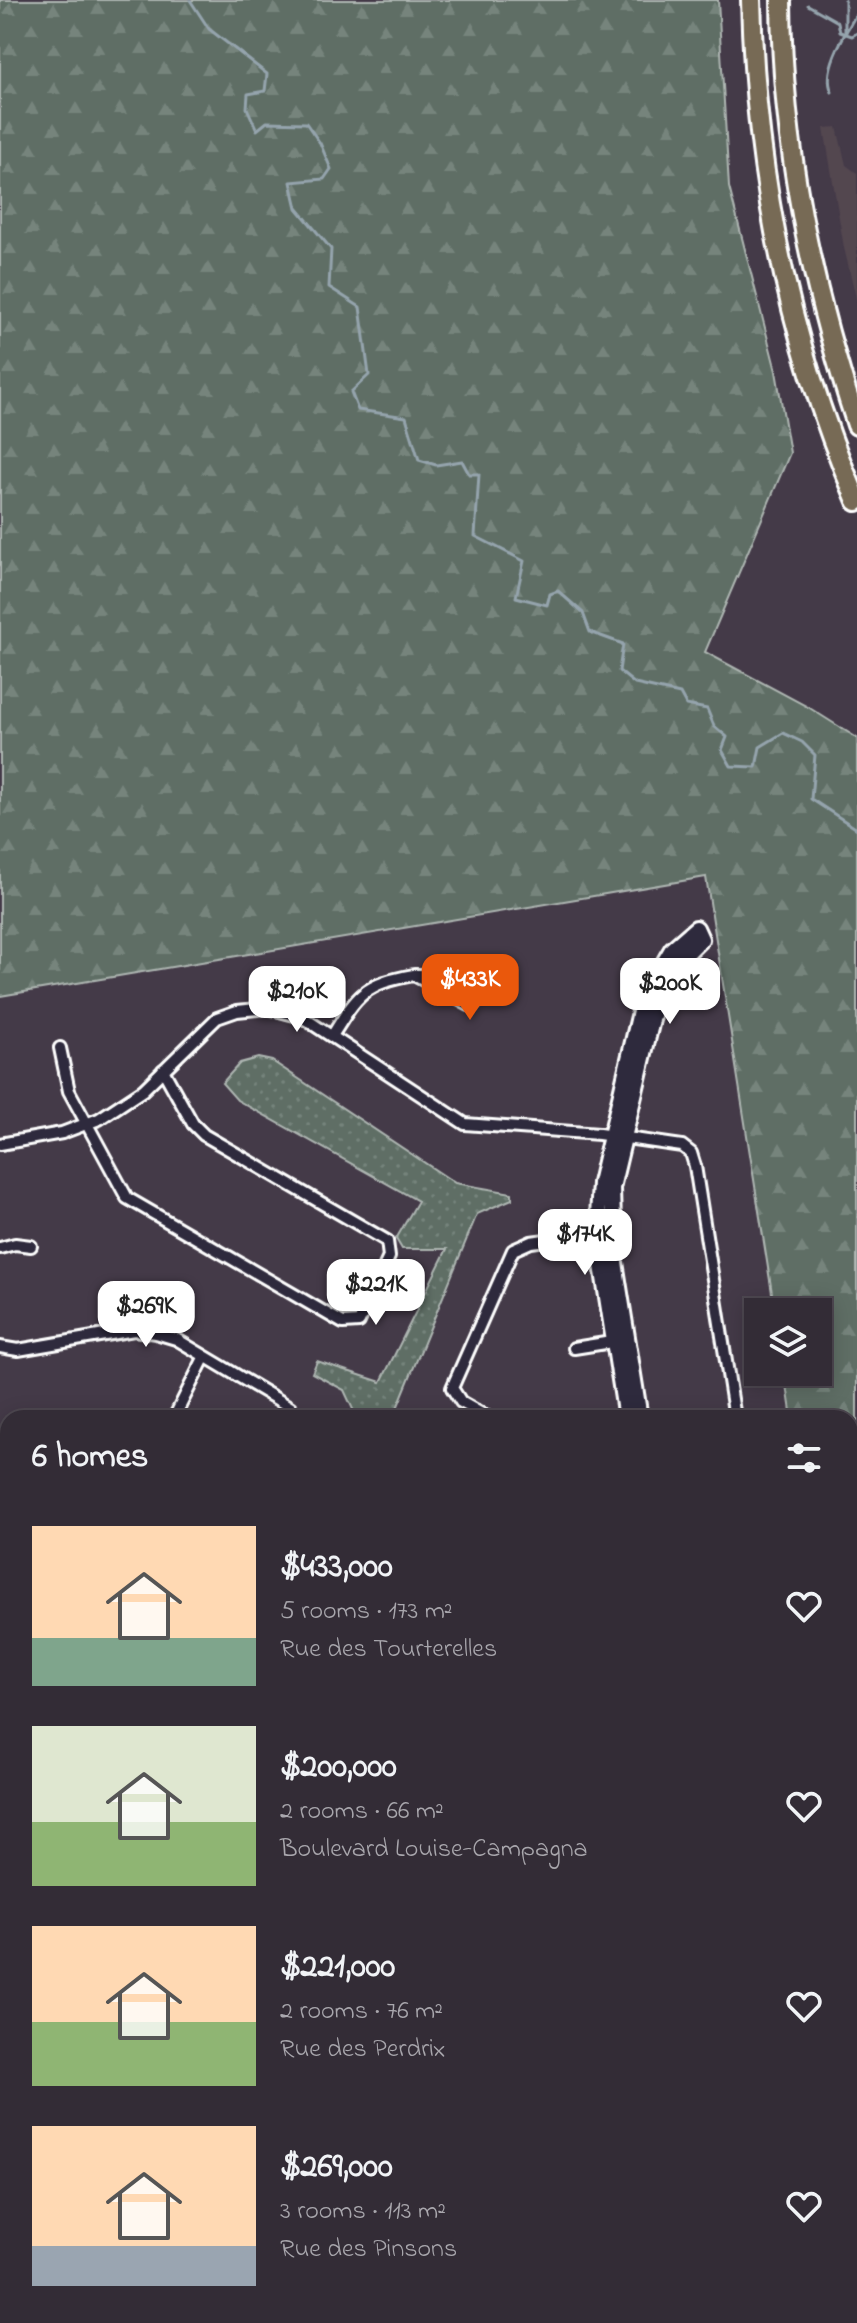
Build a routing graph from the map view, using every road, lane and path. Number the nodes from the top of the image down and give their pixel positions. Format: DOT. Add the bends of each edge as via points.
graph roads {
  1 [pos="751,0"];
  2 [pos="781,0"];
  3 [pos="857,425"];
  4 [pos="857,501"];
  5 [pos="414,975"];
  6 [pos="332,1036"];
  7 [pos="60,1048"];
  8 [pos="163,1070"];
  9 [pos="87,1124"];
  10 [pos="616,1138"];
  11 [pos="0,1144"];
  12 [pos="604,1232"];
  13 [pos="31,1246"];
  14 [pos="0,1248"];
  15 [pos="621,1341"];
  16 [pos="0,1347"];
  17 [pos="574,1348"];
  18 [pos="204,1358"];
  19 [pos="178,1410"];
  20 [pos="292,1410"];
  21 [pos="475,1410"];
  22 [pos="625,1410"];
  23 [pos="638,1410"];
  24 [pos="734,1410"];
  1 -- 4 [label="highway" via="757,116 781,258 817,396"];
  2 -- 3 [label="highway" via="784,89 797,197 820,305"];
  5 -- 5 [label="street" via="462,1004 475,1004 482,995 481,983 472,975"];
  5 -- 6 [label="street" via="362,992"];
  6 -- 8 [label="street" via="291,1012 247,1009 209,1024"];
  6 -- 10 [label="street" via="465,1124"];
  7 -- 9 [label="street" via="69,1091"];
  8 -- 9 [label="street" via="131,1099"];
  8 -- 9 [label="street" via="204,1135 387,1241 389,1257 359,1322 343,1323 127,1198"];
  9 -- 11 [label="street"];
  10 -- 10 [label="street" via="656,1003 682,958 701,939 696,928 672,949 643,999"];
  10 -- 12 [label="street" via="600,1183"];
  10 -- 24 [label="street" via="682,1146 694,1159"];
  12 -- 15 [label="street"];
  12 -- 21 [label="street" via="531,1242 513,1250 452,1388"];
  13 -- 14 [label="street"];
  15 -- 17 [label="street"];
  15 -- 22 [label="street"];
  15 -- 23 [label="street"];
  16 -- 18 [label="street" via="18,1350 134,1330 170,1337"];
  18 -- 19 [label="street"];
  18 -- 20 [label="street"];
}
